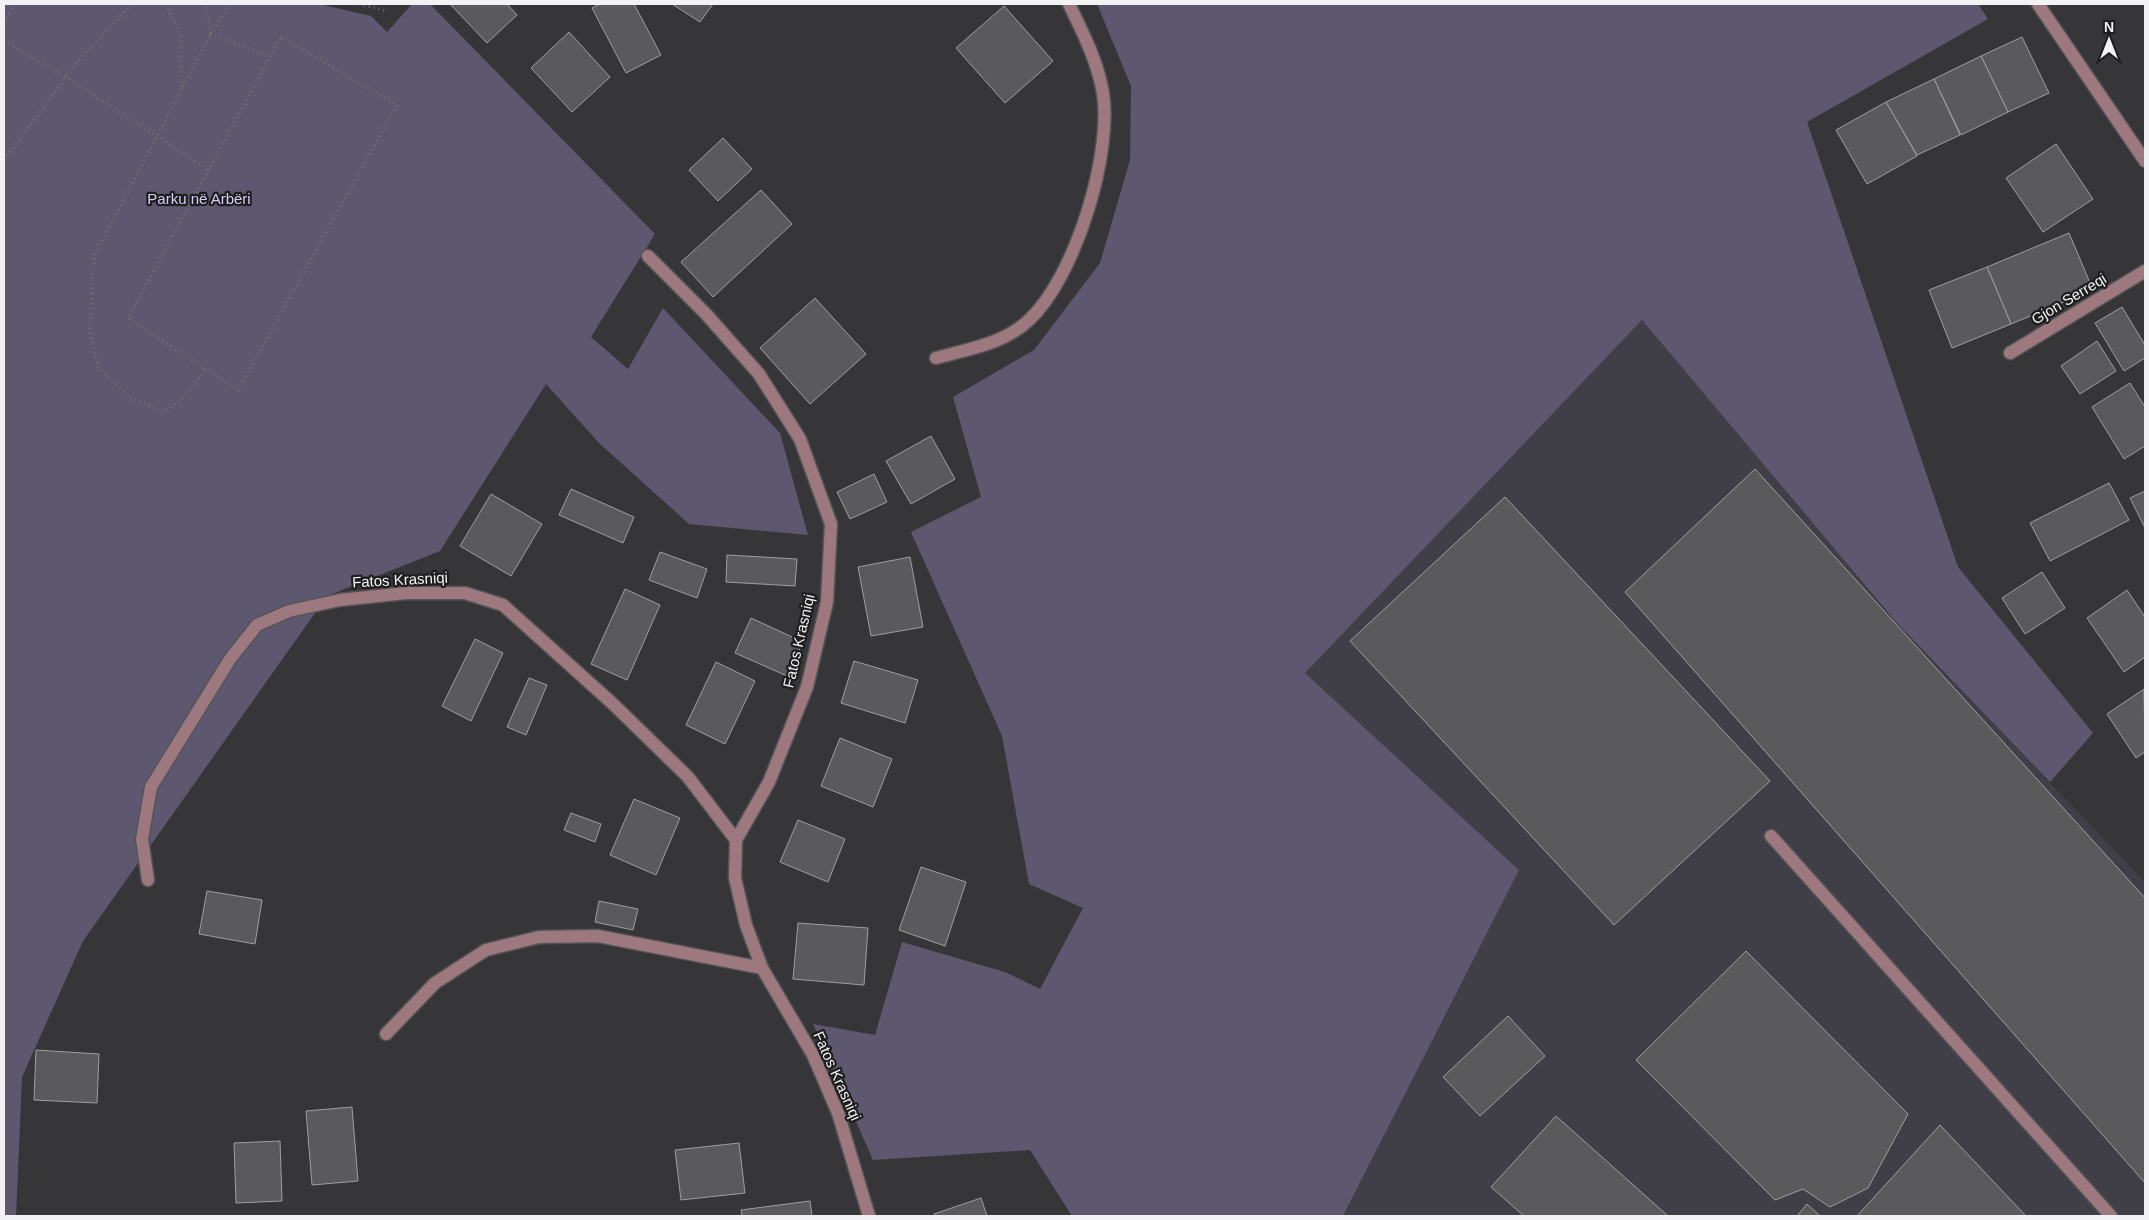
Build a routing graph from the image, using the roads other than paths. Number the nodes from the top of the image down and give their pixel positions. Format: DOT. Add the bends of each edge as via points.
graph roads {
  1 [pos="1069,4"];
  2 [pos="2038,4"];
  3 [pos="2145,160"];
  4 [pos="648,256"];
  5 [pos="2145,271"];
  6 [pos="2010,354"];
  7 [pos="936,358"];
  8 [pos="1771,836"];
  9 [pos="736,840"];
  10 [pos="148,880"];
  11 [pos="762,968"];
  12 [pos="386,1034"];
  13 [pos="869,1216"];
  14 [pos="2111,1216"];
  1 -- 7 [label="street" via="1088,43 1102,89 1103,142 1092,201 1072,254 1049,298 1029,321 998,341"];
  2 -- 3 [label="street"];
  4 -- 9 [label="street, Fatos Krasniqi" via="706,314 759,374 800,438 831,524 827,602 807,687 769,782"];
  5 -- 6 [label="street, Gjon Serreqi"];
  8 -- 14 [label="street"];
  9 -- 10 [label="street, Fatos Krasniqi" via="688,777 503,605 465,593 406,593 340,600 289,611 257,625 230,659 151,787 142,839"];
  9 -- 11 [label="street, Fatos Krasniqi" via="735,878 746,925"];
  11 -- 12 [label="street" via="598,936 540,937 486,950 435,983"];
  11 -- 13 [label="street, Fatos Krasniqi" via="813,1055 838,1113"];
}
